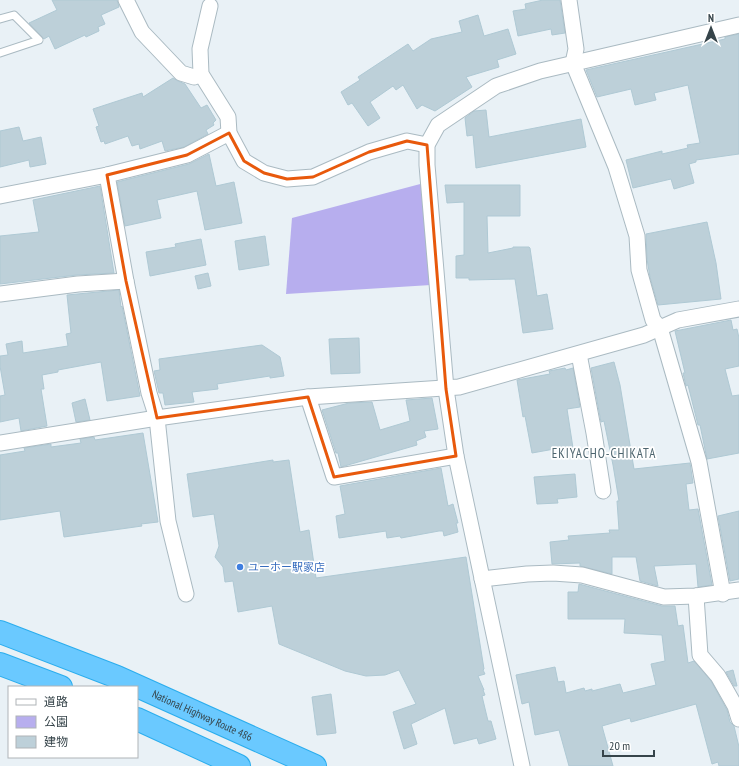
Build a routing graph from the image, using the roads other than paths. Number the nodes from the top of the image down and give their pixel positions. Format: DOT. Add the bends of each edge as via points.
graph roads {
  1 [pos="126,0"];
  2 [pos="569,0"];
  3 [pos="210,6"];
  4 [pos="0,19"];
  5 [pos="739,25"];
  6 [pos="0,53"];
  7 [pos="573,63"];
  8 [pos="201,74"];
  9 [pos="229,133"];
  10 [pos="427,146"];
  11 [pos="107,175"];
  12 [pos="0,196"];
  13 [pos="126,281"];
  14 [pos="0,294"];
  15 [pos="739,309"];
  16 [pos="660,328"];
  17 [pos="579,354"];
  18 [pos="446,389"];
  19 [pos="308,397"];
  20 [pos="157,418"];
  21 [pos="0,443"];
  22 [pos="456,456"];
  23 [pos="603,491"];
  24 [pos="482,579"];
  25 [pos="739,590"];
  26 [pos="186,594"];
  27 [pos="723,594"];
  28 [pos="696,596"];
  29 [pos="0,632"];
  30 [pos="0,664"];
  31 [pos="57,686"];
  32 [pos="137,686"];
  33 [pos="138,686"];
  34 [pos="138,719"];
  35 [pos="739,719"];
  36 [pos="239,766"];
  37 [pos="315,766"];
  38 [pos="522,766"];
  1 -- 8 [label="street" via="142,32 181,72 194,77"];
  2 -- 7 [label="street" via="576,49"];
  3 -- 8 [label="street" via="200,49"];
  4 -- 6 [label="lane" via="14,15 39,40"];
  5 -- 7 [label="street"];
  7 -- 10 [label="street" via="540,70 496,86 438,126"];
  7 -- 16 [label="street" via="616,167 637,236 639,270 653,320"];
  8 -- 9 [label="street" via="228,117"];
  9 -- 10 [label="street" via="244,161 264,173 287,179 313,177 368,152 407,141"];
  9 -- 11 [label="street" via="187,155"];
  10 -- 18 [label="street"];
  11 -- 12 [label="street"];
  11 -- 13 [label="street"];
  13 -- 14 [label="street"];
  13 -- 20 [label="street" via="149,393"];
  15 -- 16 [label="street" via="678,320"];
  16 -- 17 [label="street"];
  16 -- 27 [label="street" via="699,462"];
  17 -- 18 [label="street"];
  17 -- 23 [label="street"];
  18 -- 19 [label="street"];
  18 -- 22 [label="street"];
  19 -- 20 [label="street"];
  19 -- 22 [label="street" via="334,477"];
  20 -- 21 [label="street"];
  20 -- 26 [label="street" via="168,521"];
  22 -- 24 [label="street"];
  24 -- 28 [label="street" via="527,574 582,575 664,597"];
  24 -- 38 [label="street"];
  25 -- 27 [label="street"];
  27 -- 28 [label="street"];
  28 -- 35 [label="street" via="700,655 718,676 735,706"];
  29 -- 32 [label="highway, National Highway Route 486"];
  30 -- 31 [label="highway"];
  33 -- 37 [label="highway, National Highway Route 486"];
  34 -- 36 [label="highway"];
}
